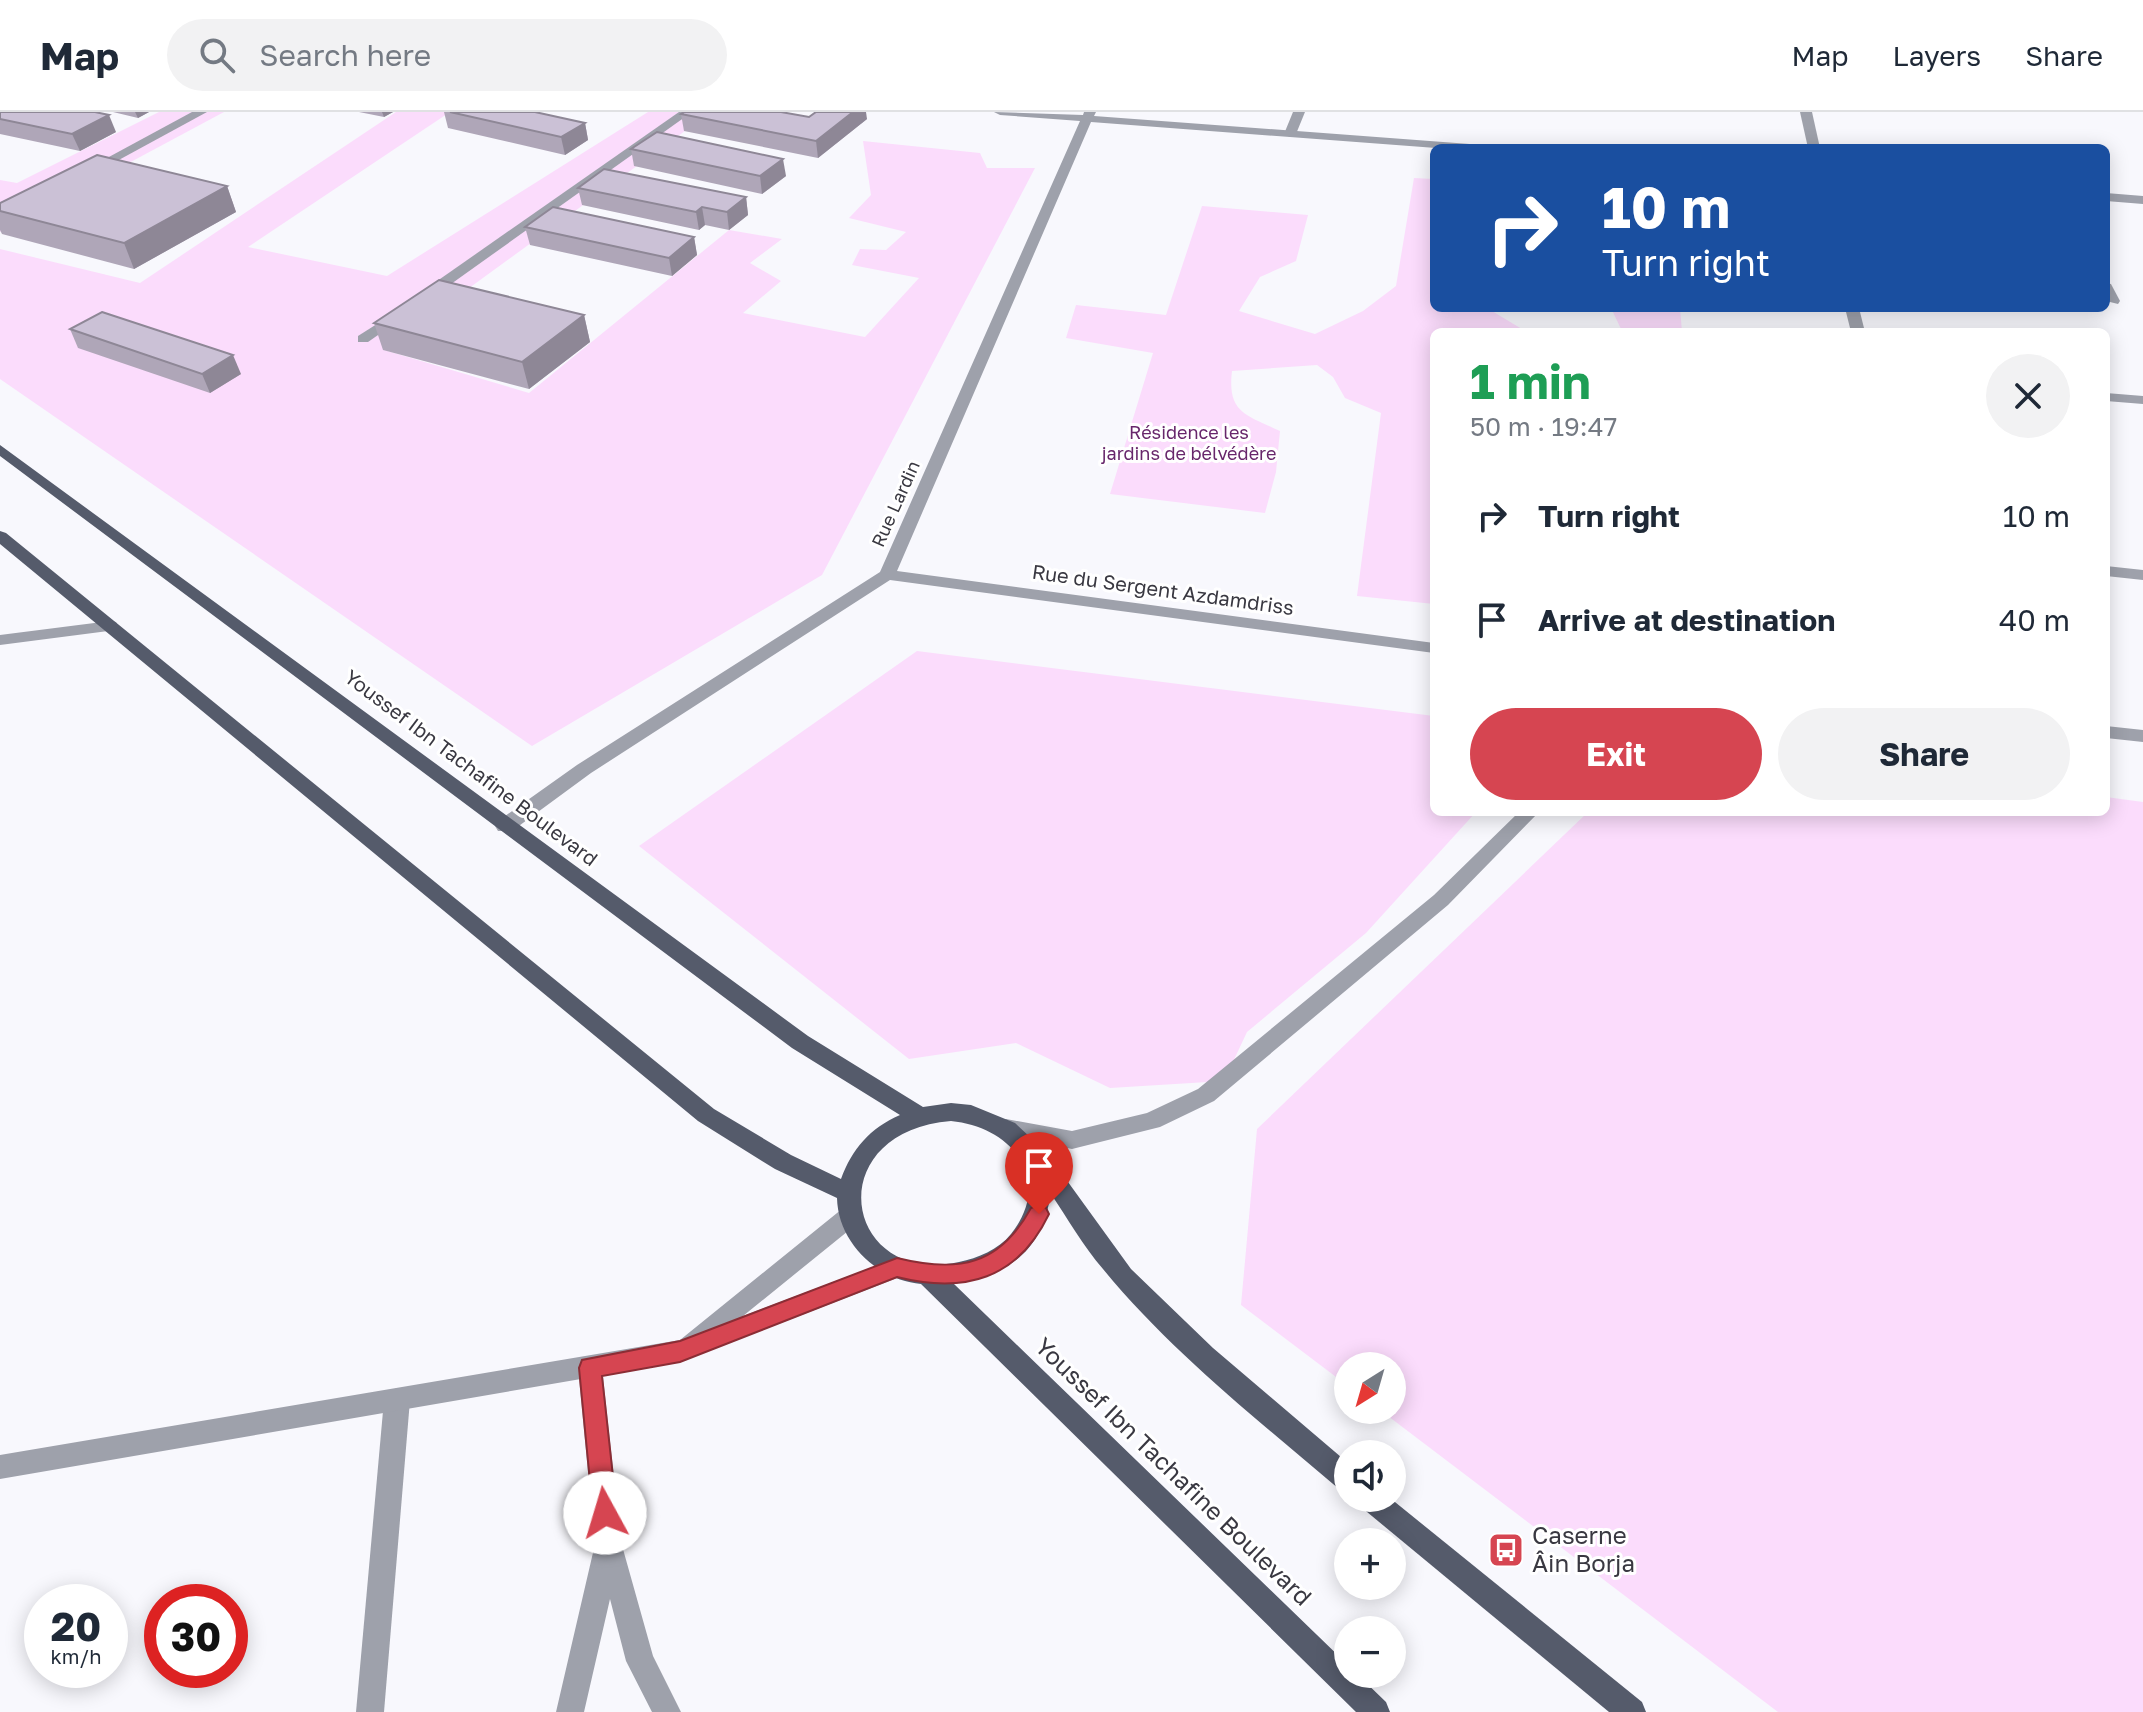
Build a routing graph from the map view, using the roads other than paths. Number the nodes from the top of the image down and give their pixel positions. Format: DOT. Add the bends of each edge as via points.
graph roads {
  1 [pos="201,112"];
  2 [pos="686,112"];
  3 [pos="1000,112"];
  4 [pos="1299,112"];
  5 [pos="1806,112"];
  6 [pos="1089,116"];
  7 [pos="1290,134"];
  8 [pos="1430,144"];
  9 [pos="1813,144"];
  10 [pos="81,175"];
  11 [pos="2110,197"];
  12 [pos="2143,200"];
  13 [pos="2110,295"];
  14 [pos="2113,301"];
  15 [pos="363,339"];
  16 [pos="2110,397"];
  17 [pos="2143,400"];
  18 [pos="0,449"];
  19 [pos="0,536"];
  20 [pos="2110,571"];
  21 [pos="887,575"];
  22 [pos="2143,575"];
  23 [pos="110,626"];
  24 [pos="0,640"];
  25 [pos="1430,647"];
  26 [pos="2110,732"];
  27 [pos="2143,736"];
  28 [pos="1526,816"];
  29 [pos="505,826"];
  30 [pos="920,1116"];
  31 [pos="1006,1128"];
  32 [pos="1028,1148"];
  33 [pos="849,1205"];
  34 [pos="897,1268"];
  35 [pos="928,1275"];
  36 [pos="680,1351"];
  37 [pos="590,1368"];
  38 [pos="397,1400"];
  39 [pos="0,1467"];
  40 [pos="1334,1468"];
  41 [pos="1387,1512"];
  42 [pos="608,1542"];
  43 [pos="370,1712"];
  44 [pos="570,1712"];
  45 [pos="667,1712"];
  46 [pos="1376,1712"];
  47 [pos="1632,1712"];
  1 -- 10 [label="street"];
  2 -- 15 [label="street"];
  3 -- 6 [label="street"];
  4 -- 7 [label="street"];
  5 -- 9 [label="street"];
  6 -- 7 [label="street"];
  6 -- 21 [label="street, Rue Lardin"];
  7 -- 8 [label="street"];
  11 -- 12 [label="street"];
  13 -- 14 [label="street"];
  16 -- 17 [label="street"];
  18 -- 29 [label="main road, Youssef Ibn Tachafine Boulevard"];
  19 -- 23 [label="main road"];
  20 -- 22 [label="street"];
  21 -- 25 [label="street, Rue du Sergent Azdamdriss"];
  21 -- 29 [label="street, Rue Lardin" via="584,769"];
  23 -- 24 [label="street"];
  23 -- 33 [label="main road" via="706,1115"];
  26 -- 27 [label="street"];
  28 -- 31 [label="street" via="1441,900 1206,1095 1152,1121 1072,1140"];
  29 -- 30 [label="main road, Youssef Ibn Tachafine Boulevard" via="800,1042"];
  30 -- 31 [label="main road" via="947,1111"];
  30 -- 33 [label="main road" via="870,1146 855,1168"];
  31 -- 32 [label="main road"];
  32 -- 35 [label="main road" via="1043,1191 1027,1236 984,1268"];
  32 -- 40 [label="main road" via="1121,1274 1245,1393"];
  33 -- 34 [label="main road" via="856,1231"];
  33 -- 36 [label="street"];
  34 -- 35 [label="main road"];
  34 -- 36 [label="street"];
  35 -- 46 [label="main road, Youssef Ibn Tachafine Boulevard"];
  36 -- 37 [label="street"];
  37 -- 38 [label="street"];
  37 -- 42 [label="street"];
  38 -- 39 [label="street"];
  38 -- 43 [label="street"];
  41 -- 47 [label="main road"];
  42 -- 44 [label="street"];
  42 -- 45 [label="street" via="640,1661"];
}
